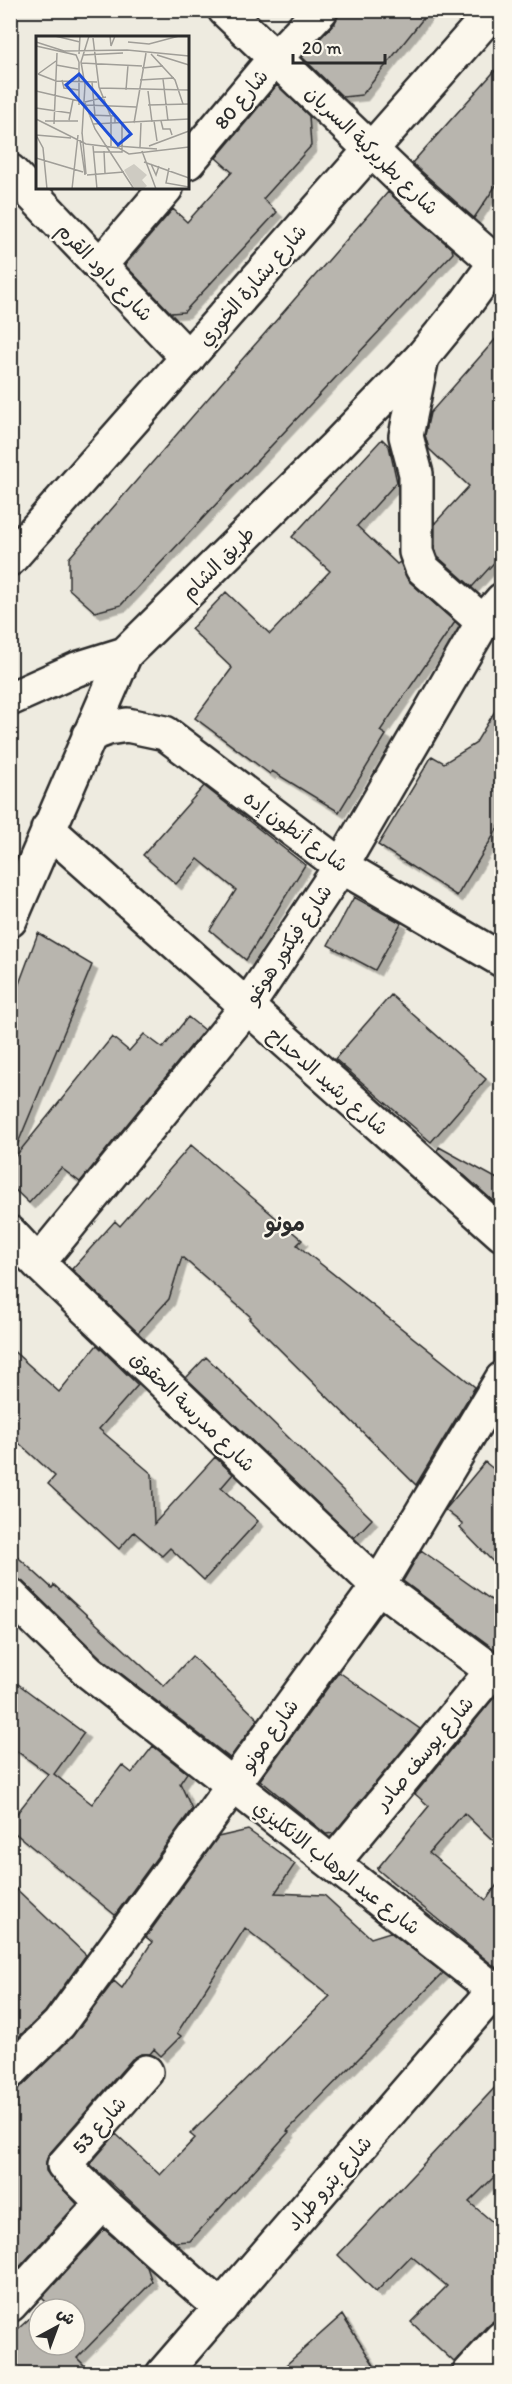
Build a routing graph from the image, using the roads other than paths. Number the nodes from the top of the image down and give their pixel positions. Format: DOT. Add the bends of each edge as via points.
graph roads {
  1 [pos="225,10"];
  2 [pos="321,10"];
  3 [pos="494,10"];
  4 [pos="276,57"];
  5 [pos="371,150"];
  6 [pos="189,161"];
  7 [pos="14,184"];
  8 [pos="165,189"];
  9 [pos="499,261"];
  10 [pos="101,264"];
  11 [pos="422,357"];
  12 [pos="188,358"];
  13 [pos="10,559"];
  14 [pos="492,611"];
  15 [pos="125,654"];
  16 [pos="10,699"];
  17 [pos="89,735"];
  18 [pos="48,829"];
  19 [pos="341,866"];
  20 [pos="10,920"];
  21 [pos="501,960"];
  22 [pos="246,1008"];
  23 [pos="10,1233"];
  24 [pos="501,1234"];
  25 [pos="38,1263"];
  26 [pos="501,1379"];
  27 [pos="378,1586"];
  28 [pos="10,1595"];
  29 [pos="497,1674"];
  30 [pos="233,1785"];
  31 [pos="333,1863"];
  32 [pos="498,1994"];
  33 [pos="10,2072"];
  34 [pos="146,2072"];
  35 [pos="103,2203"];
  36 [pos="10,2305"];
  37 [pos="221,2308"];
  38 [pos="501,2338"];
  39 [pos="163,2373"];
  40 [pos="469,2373"];
  1 -- 4 [label="street, شارع بطريركية السريان"];
  2 -- 4 [label="street, شارع 80"];
  3 -- 5 [label="street, شارع بشارة الخوري"];
  4 -- 5 [label="street, شارع بطريركية السريان"];
  4 -- 6 [label="street, شارع 80"];
  5 -- 9 [label="street, شارع بطريركية السريان"];
  5 -- 12 [label="street, شارع بشارة الخوري"];
  7 -- 10 [label="street, شارع داود القرم"];
  8 -- 10 [label="street"];
  9 -- 11 [label="street, طريق الشام"];
  10 -- 12 [label="street, شارع داود القرم"];
  11 -- 14 [label="street" via="406,436 416,474 416,552 422,568"];
  11 -- 15 [label="street, طريق الشام"];
  12 -- 13 [label="street, شارع بشارة الخوري"];
  14 -- 19 [label="street, شارع فيكتور هوغو"];
  15 -- 16 [label="street" via="68,672"];
  15 -- 17 [label="street, طريق الشام"];
  17 -- 18 [label="street, طريق الشام"];
  17 -- 19 [label="street, شارع أنطون إده" via="127,725 165,733"];
  18 -- 20 [label="street, طريق الشام"];
  18 -- 22 [label="street, شارع رشيد الدحداح"];
  19 -- 21 [label="street, شارع أنطون إده"];
  19 -- 22 [label="street, شارع فيكتور هوغو"];
  22 -- 24 [label="street, شارع رشيد الدحداح"];
  22 -- 25 [label="street, شارع فيكتور هوغو"];
  23 -- 25 [label="street, شارع مدرسة الحقوق"];
  25 -- 27 [label="street, شارع مدرسة الحقوق"];
  26 -- 27 [label="street, شارع مونو"];
  27 -- 29 [label="street, شارع يوسف صادر"];
  27 -- 30 [label="street, شارع مونو"];
  28 -- 30 [label="street, شارع عبد الوهاب الانكليزي" via="89,1672"];
  29 -- 31 [label="street, شارع يوسف صادر"];
  30 -- 31 [label="street, شارع عبد الوهاب الانكليزي"];
  30 -- 33 [label="street, شارع مونو" via="58,2024"];
  31 -- 32 [label="street, شارع عبد الوهاب الانكليزي"];
  32 -- 37 [label="street, شارع بترو طراد"];
  34 -- 35 [label="street, شارع 53" via="64,2165"];
  35 -- 36 [label="street"];
  35 -- 37 [label="street, شارع 53"];
  37 -- 39 [label="street, شارع بترو طراد"];
  38 -- 40 [label="street"];
}
